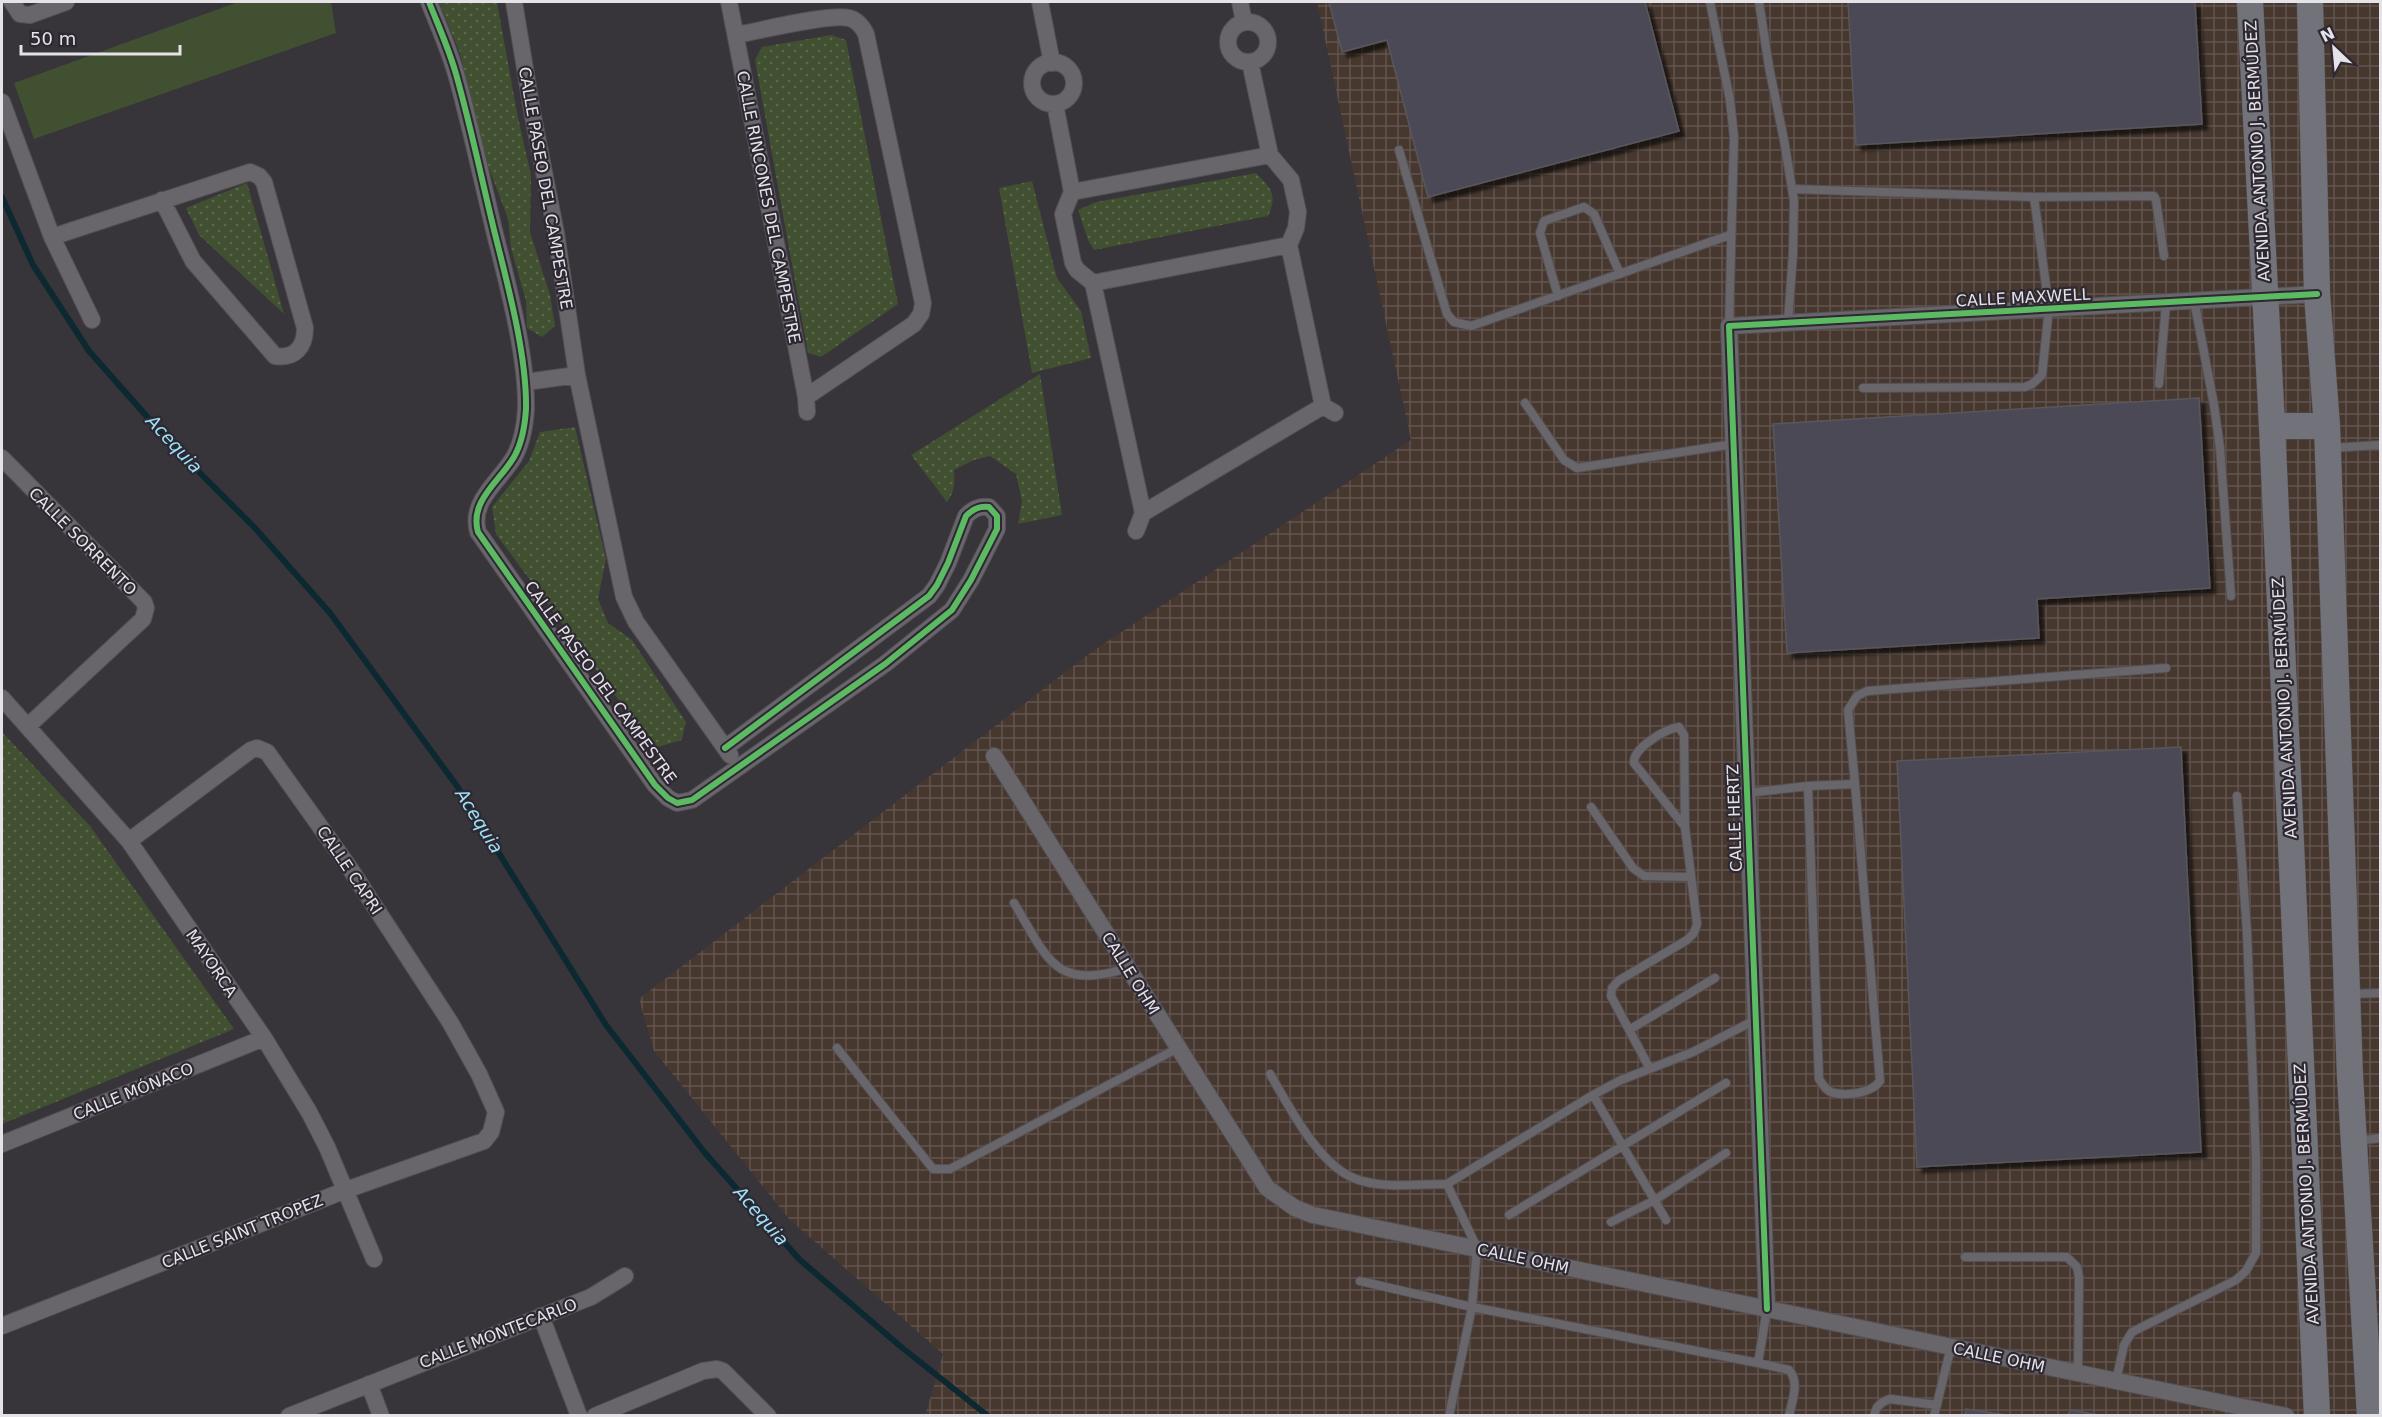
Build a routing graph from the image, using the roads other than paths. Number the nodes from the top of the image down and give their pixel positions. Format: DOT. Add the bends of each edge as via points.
graph roads {
  1 [pos="12,2"];
  2 [pos="66,2"];
  3 [pos="429,2"];
  4 [pos="514,2"];
  5 [pos="729,2"];
  6 [pos="1040,2"];
  7 [pos="1240,2"];
  8 [pos="1710,2"];
  9 [pos="1759,2"];
  10 [pos="2250,2"];
  11 [pos="2310,2"];
  12 [pos="1244,22"];
  13 [pos="736,35"];
  14 [pos="1250,62"];
  15 [pos="1052,63"];
  16 [pos="2,102"];
  17 [pos="1055,104"];
  18 [pos="1399,150"];
  19 [pos="1270,155"];
  20 [pos="1792,189"];
  21 [pos="1072,192"];
  22 [pos="2034,197"];
  23 [pos="162,200"];
  24 [pos="1731,235"];
  25 [pos="52,237"];
  26 [pos="1289,245"];
  27 [pos="2164,256"];
  28 [pos="1620,274"];
  29 [pos="1093,283"];
  30 [pos="2317,294"];
  31 [pos="1558,296"];
  32 [pos="2265,297"];
  33 [pos="2194,300"];
  34 [pos="2166,304"];
  35 [pos="2049,308"];
  36 [pos="92,320"];
  37 [pos="1788,322"];
  38 [pos="1729,326"];
  39 [pos="578,375"];
  40 [pos="526,382"];
  41 [pos="2159,384"];
  42 [pos="1863,388"];
  43 [pos="1525,403"];
  44 [pos="2272,426"];
  45 [pos="2326,437"];
  46 [pos="1734,444"];
  47 [pos="2380,444"];
  48 [pos="2,458"];
  49 [pos="1143,513"];
  50 [pos="1136,531"];
  51 [pos="2230,596"];
  52 [pos="868,642"];
  53 [pos="885,664"];
  54 [pos="2166,668"];
  55 [pos="2,698"];
  56 [pos="28,726"];
  57 [pos="725,748"];
  58 [pos="994,756"];
  59 [pos="738,766"];
  60 [pos="1856,784"];
  61 [pos="1808,786"];
  62 [pos="1747,793"];
  63 [pos="2238,796"];
  64 [pos="1591,807"];
  65 [pos="1685,827"];
  66 [pos="129,841"];
  67 [pos="1691,877"];
  68 [pos="1014,903"];
  69 [pos="1128,968"];
  70 [pos="1715,978"];
  71 [pos="2380,993"];
  72 [pos="2348,994"];
  73 [pos="1755,1020"];
  74 [pos="1629,1030"];
  75 [pos="264,1038"];
  76 [pos="837,1048"];
  77 [pos="1178,1048"];
  78 [pos="1650,1069"];
  79 [pos="1270,1074"];
  80 [pos="1726,1083"];
  81 [pos="1593,1095"];
  82 [pos="2380,1138"];
  83 [pos="484,1141"];
  84 [pos="2354,1141"];
  85 [pos="2,1144"];
  86 [pos="1623,1146"];
  87 [pos="1726,1153"];
  88 [pos="1447,1184"];
  89 [pos="346,1190"];
  90 [pos="1655,1200"];
  91 [pos="1509,1215"];
  92 [pos="1666,1220"];
  93 [pos="1611,1222"];
  94 [pos="1477,1248"];
  95 [pos="1965,1257"];
  96 [pos="374,1259"];
  97 [pos="625,1276"];
  98 [pos="1360,1281"];
  99 [pos="1472,1307"];
  100 [pos="1767,1309"];
  101 [pos="542,1316"];
  102 [pos="2,1326"];
  103 [pos="1951,1347"];
  104 [pos="1758,1363"];
  105 [pos="2078,1373"];
  106 [pos="2116,1380"];
  107 [pos="369,1384"];
  108 [pos="1937,1405"];
  109 [pos="289,1416"];
  110 [pos="381,1416"];
  111 [pos="579,1416"];
  112 [pos="595,1416"];
  113 [pos="768,1416"];
  114 [pos="1449,1416"];
  115 [pos="1789,1416"];
  116 [pos="1874,1416"];
  117 [pos="1934,1416"];
  118 [pos="2286,1416"];
  119 [pos="2317,1416"];
  120 [pos="2370,1416"];
  1 -- 2 [label="street" via="20,14 30,15"];
  3 -- 40 [label="street, CALLE PASEO DEL CAMPESTRE" via="456,72 507,280"];
  4 -- 39 [label="street, CALLE PASEO DEL CAMPESTRE"];
  5 -- 13 [label="street, CALLE RINCONES DEL CAMPESTRE"];
  6 -- 15 [label="street"];
  7 -- 12 [label="street"];
  8 -- 24 [label="lane" via="1734,136"];
  9 -- 20 [label="lane"];
  10 -- 32 [label="main road, AVENIDA ANTONIO J. BERMÚDEZ"];
  11 -- 30 [label="main road"];
  12 -- 14 [label="street" via="1231,30 1227,46 1237,60"];
  12 -- 14 [label="street" via="1258,24 1268,40 1264,54"];
  13 -- 13 [label="street, CALLE RINCONES DEL CAMPESTRE" via="838,17 856,21 862,28 923,303 915,324 806,404"];
  14 -- 19 [label="street"];
  15 -- 17 [label="street" via="1040,67 1032,85 1043,102"];
  15 -- 17 [label="street" via="1069,68 1075,84 1068,99"];
  16 -- 25 [label="street"];
  17 -- 21 [label="street"];
  18 -- 31 [label="lane" via="1447,314 1454,322 1471,326"];
  19 -- 21 [label="street"];
  19 -- 26 [label="street" via="1291,180 1298,212"];
  20 -- 22 [label="lane"];
  20 -- 37 [label="lane"];
  21 -- 29 [label="street" via="1063,214 1073,263"];
  22 -- 27 [label="lane" via="2154,196"];
  22 -- 35 [label="lane"];
  23 -- 23 [label="street" via="193,261 275,356 300,350 305,328 264,182 259,176 250,172"];
  23 -- 25 [label="street"];
  24 -- 28 [label="lane"];
  24 -- 38 [label="lane"];
  25 -- 36 [label="street"];
  26 -- 29 [label="street"];
  26 -- 49 [label="street" via="1329,410"];
  28 -- 31 [label="lane"];
  28 -- 31 [label="lane" via="1594,214 1584,207 1574,210 1545,221 1540,229"];
  29 -- 49 [label="street"];
  30 -- 32 [label="street, CALLE MAXWELL"];
  30 -- 45 [label="main road"];
  32 -- 33 [label="street, CALLE MAXWELL"];
  32 -- 44 [label="main road, AVENIDA ANTONIO J. BERMÚDEZ"];
  33 -- 34 [label="street, CALLE MAXWELL"];
  33 -- 51 [label="lane" via="2220,448"];
  34 -- 35 [label="street, CALLE MAXWELL"];
  34 -- 41 [label="lane"];
  35 -- 37 [label="street, CALLE MAXWELL"];
  35 -- 42 [label="lane" via="2043,375 2032,384"];
  37 -- 38 [label="street, CALLE MAXWELL"];
  38 -- 46 [label="street, CALLE HERTZ"];
  39 -- 40 [label="street"];
  39 -- 57 [label="street, CALLE PASEO DEL CAMPESTRE" via="624,597 636,622"];
  40 -- 59 [label="street, CALLE PASEO DEL CAMPESTRE" via="520,442 514,457 482,499 477,514 478,532 655,785 668,798 677,803 692,800"];
  43 -- 46 [label="lane" via="1564,460 1577,468"];
  44 -- 45 [label="main road"];
  44 -- 119 [label="main road, AVENIDA ANTONIO J. BERMÚDEZ"];
  45 -- 47 [label="lane"];
  45 -- 72 [label="main road"];
  46 -- 62 [label="street, CALLE HERTZ"];
  48 -- 56 [label="street, CALLE SORRENTO" via="146,608 143,619"];
  49 -- 50 [label="street"];
  52 -- 53 [label="street"];
  52 -- 53 [label="street, CALLE PASEO DEL CAMPESTRE" via="929,596 966,516 982,507 994,511 997,529 952,610"];
  52 -- 57 [label="street, CALLE PASEO DEL CAMPESTRE"];
  53 -- 59 [label="street, CALLE PASEO DEL CAMPESTRE"];
  54 -- 60 [label="lane" via="1867,691 1857,696 1848,710"];
  55 -- 56 [label="street, MAYORCA"];
  56 -- 66 [label="street, MAYORCA"];
  57 -- 59 [label="street, CALLE PASEO DEL CAMPESTRE"];
  58 -- 69 [label="street, CALLE OHM"];
  60 -- 61 [label="lane"];
  60 -- 61 [label="lane" via="1880,1081 1868,1091 1833,1093 1820,1079"];
  61 -- 62 [label="lane"];
  62 -- 73 [label="street, CALLE HERTZ"];
  63 -- 106 [label="lane" via="2256,1158 2256,1253 2236,1280 2132,1332 2124,1345"];
  64 -- 67 [label="lane" via="1633,868 1644,876"];
  65 -- 65 [label="lane" via="1634,763 1638,749 1678,727 1684,735"];
  65 -- 67 [label="lane"];
  66 -- 75 [label="street, MAYORCA"];
  66 -- 83 [label="street, CALLE CAPRI" via="251,750 267,752 349,867 450,1022 496,1112 491,1132"];
  67 -- 74 [label="lane" via="1694,933 1612,988 1611,996"];
  68 -- 69 [label="lane" via="1052,964 1062,970 1102,976"];
  69 -- 77 [label="street, CALLE OHM"];
  70 -- 74 [label="lane"];
  71 -- 72 [label="lane"];
  72 -- 84 [label="main road"];
  73 -- 78 [label="lane"];
  73 -- 100 [label="street, CALLE HERTZ"];
  74 -- 78 [label="lane"];
  75 -- 85 [label="street, CALLE MÓNACO"];
  75 -- 89 [label="street, MAYORCA" via="309,1112"];
  76 -- 77 [label="lane" via="933,1168 940,1170 950,1169"];
  77 -- 94 [label="street, CALLE OHM" via="1267,1188 1281,1199 1313,1215"];
  78 -- 81 [label="lane"];
  79 -- 88 [label="lane" via="1306,1136 1323,1155 1355,1179 1389,1185"];
  80 -- 86 [label="lane"];
  81 -- 86 [label="lane"];
  81 -- 88 [label="lane"];
  82 -- 84 [label="lane"];
  83 -- 89 [label="street, CALLE SAINT TROPEZ"];
  84 -- 120 [label="main road"];
  86 -- 90 [label="lane"];
  86 -- 91 [label="lane"];
  87 -- 90 [label="lane"];
  88 -- 94 [label="lane"];
  89 -- 96 [label="street, MAYORCA"];
  89 -- 102 [label="street, CALLE SAINT TROPEZ"];
  90 -- 92 [label="lane"];
  90 -- 93 [label="lane"];
  94 -- 99 [label="lane"];
  94 -- 100 [label="street, CALLE OHM"];
  95 -- 105 [label="lane" via="2067,1257 2077,1267"];
  97 -- 101 [label="street, CALLE MONTECARLO" via="591,1297"];
  98 -- 99 [label="lane"];
  99 -- 104 [label="lane"];
  99 -- 114 [label="lane"];
  100 -- 103 [label="street, CALLE OHM"];
  100 -- 104 [label="lane"];
  101 -- 107 [label="street, CALLE MONTECARLO"];
  101 -- 111 [label="street"];
  103 -- 105 [label="street, CALLE OHM"];
  103 -- 108 [label="lane"];
  104 -- 115 [label="lane" via="1792,1374 1796,1382"];
  105 -- 106 [label="street, CALLE OHM"];
  106 -- 118 [label="street, CALLE OHM"];
  107 -- 109 [label="street, CALLE MONTECARLO"];
  107 -- 110 [label="street"];
  108 -- 116 [label="lane" via="1890,1399 1875,1409"];
  108 -- 117 [label="lane"];
  112 -- 113 [label="street" via="703,1371 717,1369"];
}
